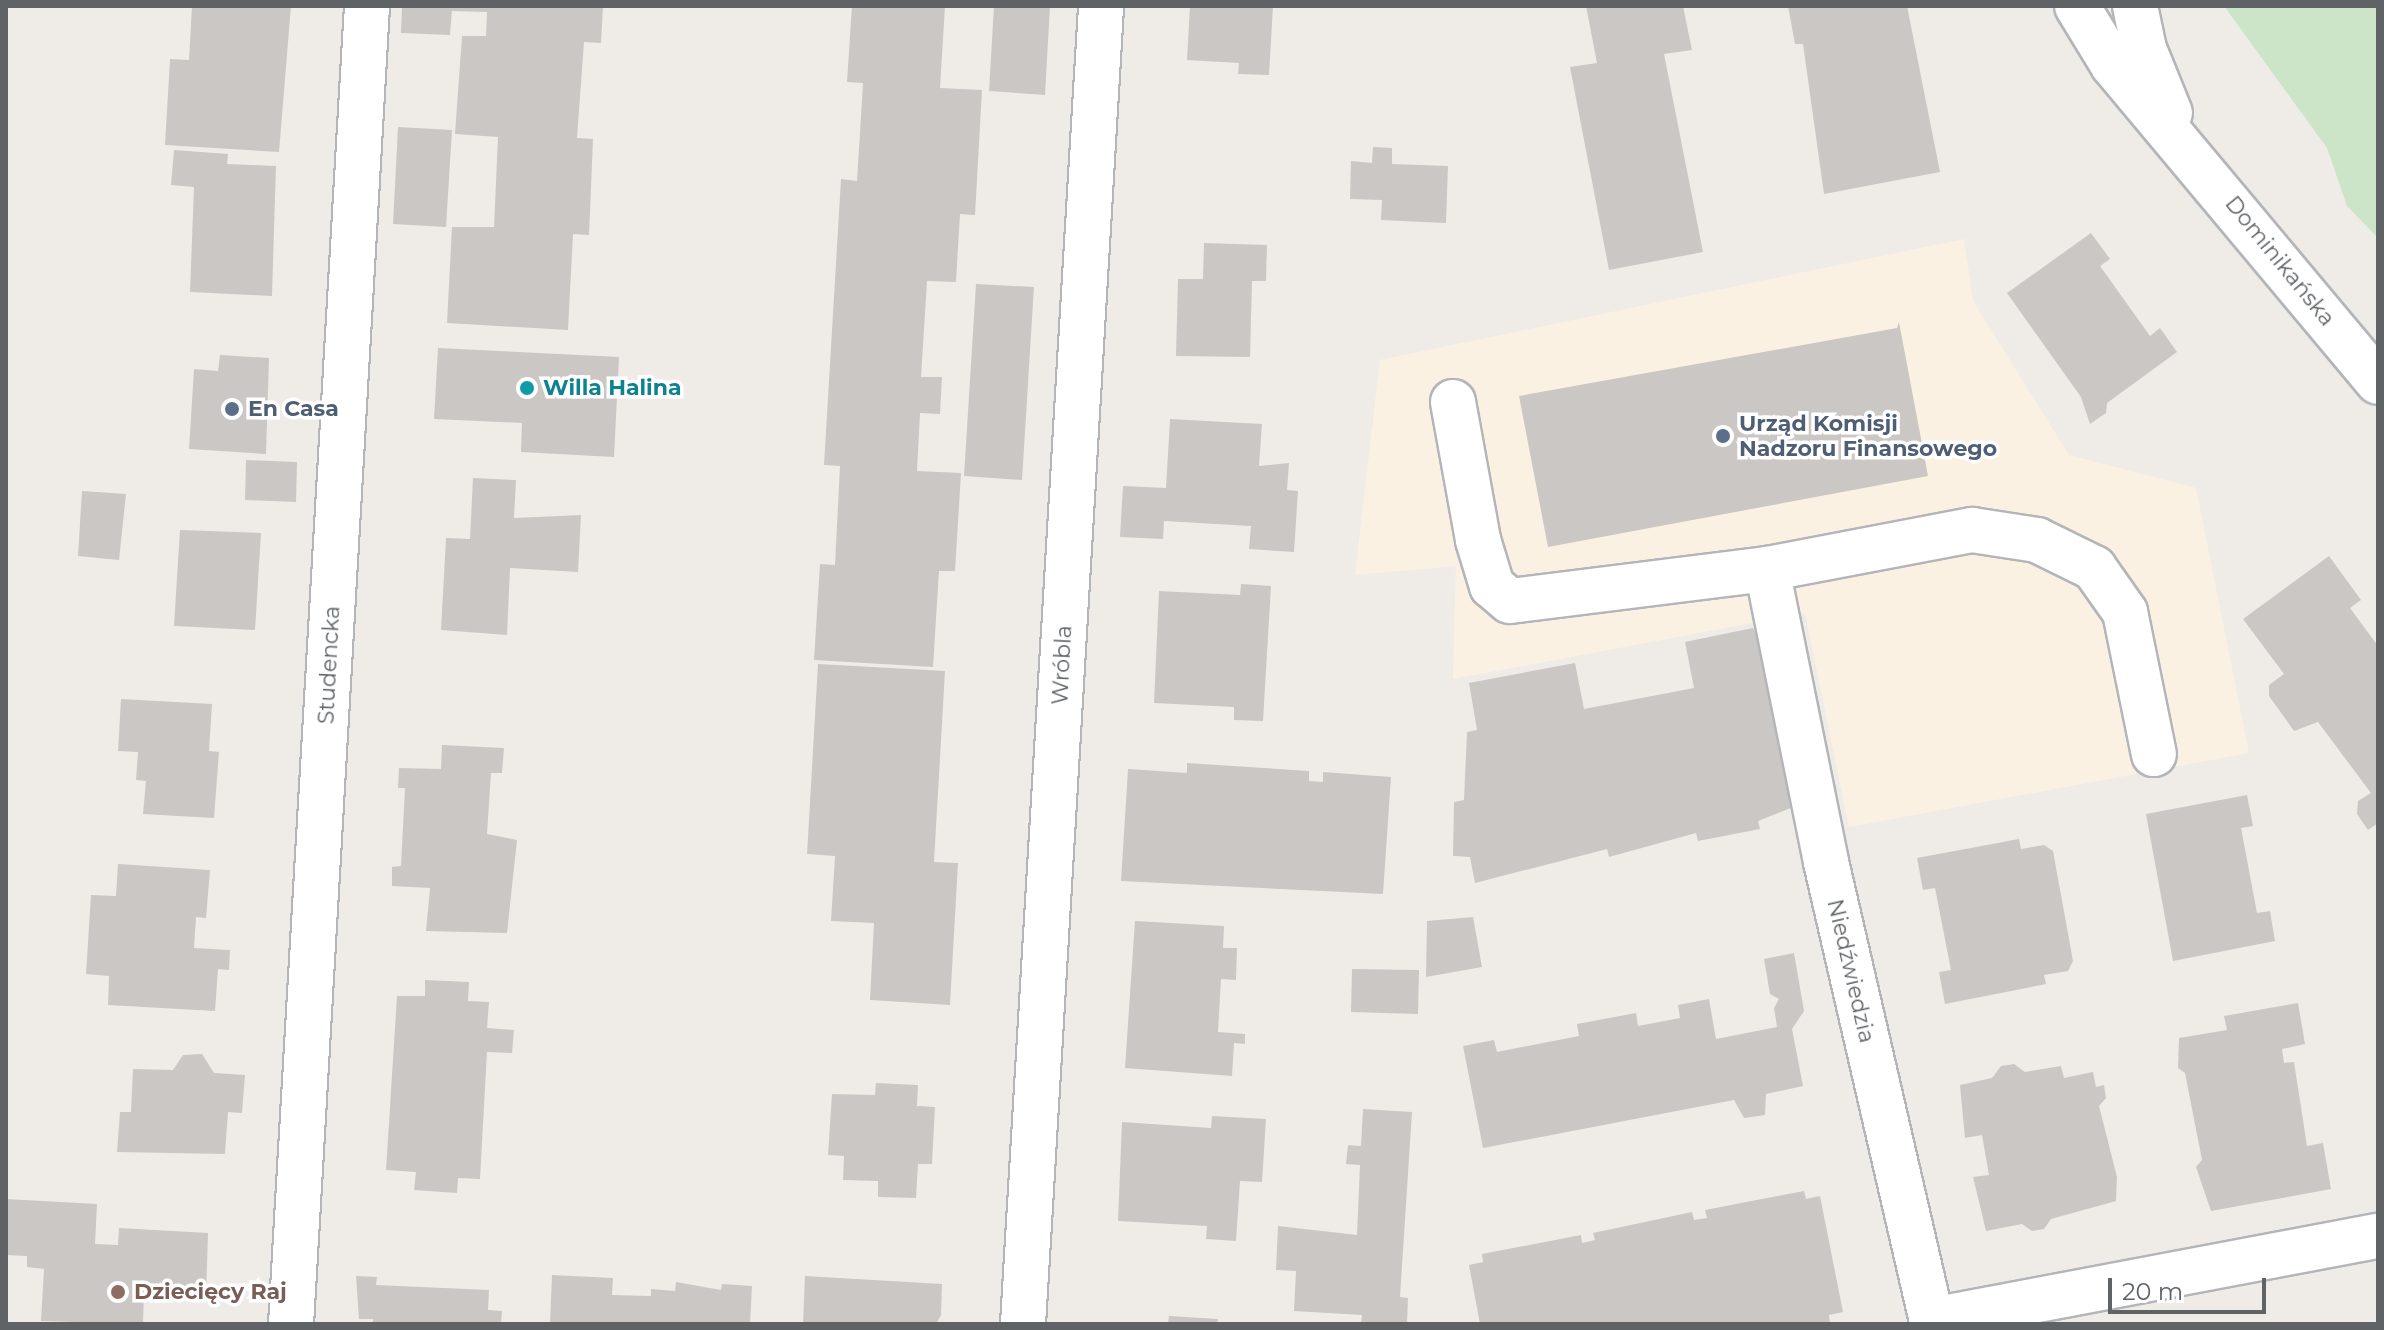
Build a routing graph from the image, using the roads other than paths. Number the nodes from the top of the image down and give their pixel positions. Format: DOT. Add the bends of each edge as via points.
graph roads {
  1 [pos="367,6"];
  2 [pos="1101,6"];
  3 [pos="2077,6"];
  4 [pos="2135,6"];
  5 [pos="2182,141"];
  6 [pos="2378,382"];
  7 [pos="1453,402"];
  8 [pos="1767,569"];
  9 [pos="2154,754"];
  10 [pos="2378,1236"];
  11 [pos="1932,1322"];
  12 [pos="291,1324"];
  13 [pos="1023,1324"];
  1 -- 12 [label="street, Studencka"];
  2 -- 13 [label="street, Wróbla"];
  3 -- 5 [label="street, Dominikańska" via="2113,65"];
  4 -- 5 [label="street, Dominikańska" via="2144,49"];
  5 -- 6 [label="street, Dominikańska"];
  7 -- 8 [label="street" via="1478,540 1492,586 1510,601"];
  8 -- 9 [label="street" via="1972,530 2037,540 2094,568 2125,612"];
  8 -- 11 [label="street, Niedźwiedzia" via="1774,621"];
  10 -- 11 [label="street, Niedźwiedzia"];
}
